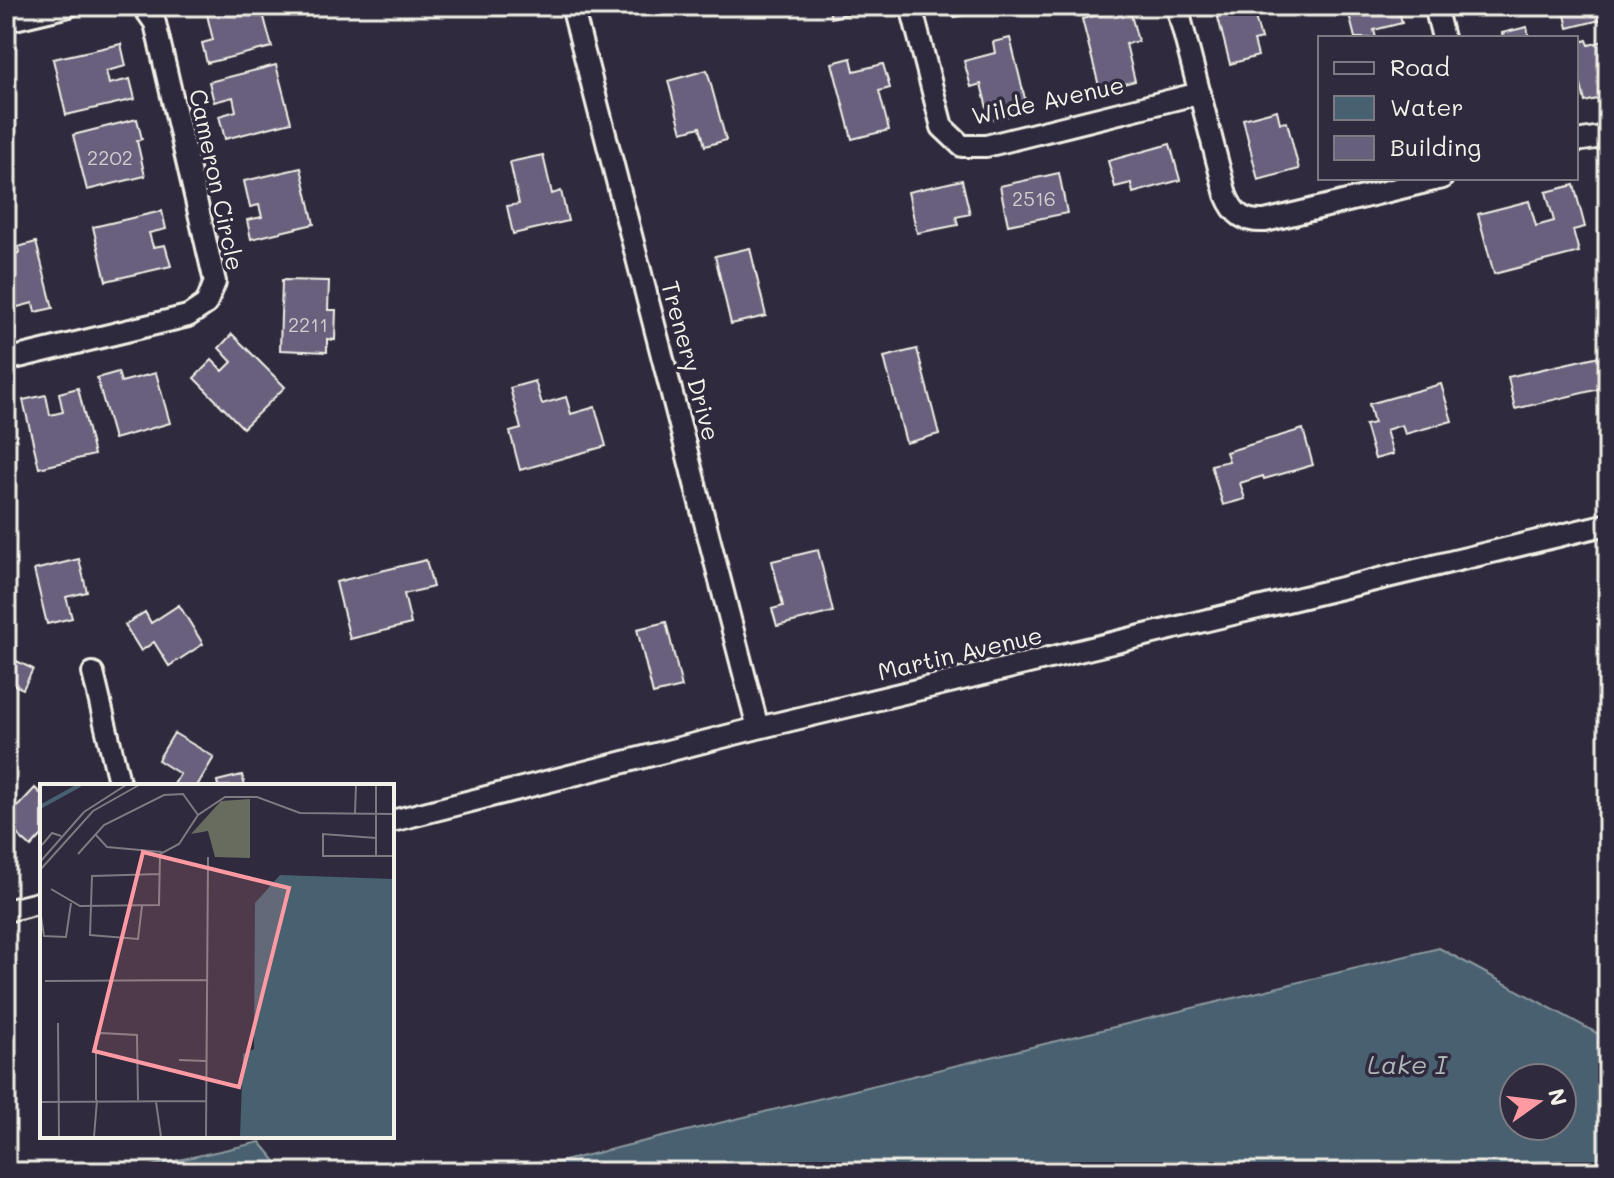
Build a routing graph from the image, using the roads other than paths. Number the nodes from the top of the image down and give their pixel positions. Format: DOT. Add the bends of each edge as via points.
graph roads {
  1 [pos="69,6"];
  2 [pos="143,6"];
  3 [pos="572,6"];
  4 [pos="911,6"];
  5 [pos="1177,6"];
  6 [pos="1435,6"];
  7 [pos="6,21"];
  8 [pos="1442,36"];
  9 [pos="1200,93"];
  10 [pos="1608,136"];
  11 [pos="1578,141"];
  12 [pos="1434,180"];
  13 [pos="6,360"];
  14 [pos="1608,524"];
  15 [pos="93,673"];
  16 [pos="758,728"];
  17 [pos="120,784"];
  18 [pos="394,820"];
  19 [pos="40,902"];
  20 [pos="6,911"];
  1 -- 7 [label="street"];
  2 -- 13 [label="street, Cameron Circle" via="155,23 215,282 206,304 188,316"];
  3 -- 16 [label="street, Trenery Drive"];
  4 -- 9 [label="street, Wilde Avenue" via="942,127 962,146 986,146"];
  5 -- 9 [label="street"];
  6 -- 8 [label="street"];
  9 -- 12 [label="street" via="1226,195 1240,218 1265,221"];
  10 -- 11 [label="street"];
  14 -- 16 [label="street, Martin Avenue"];
  15 -- 17 [label="street"];
  16 -- 18 [label="street, Martin Avenue"];
  19 -- 20 [label="street"];
}
